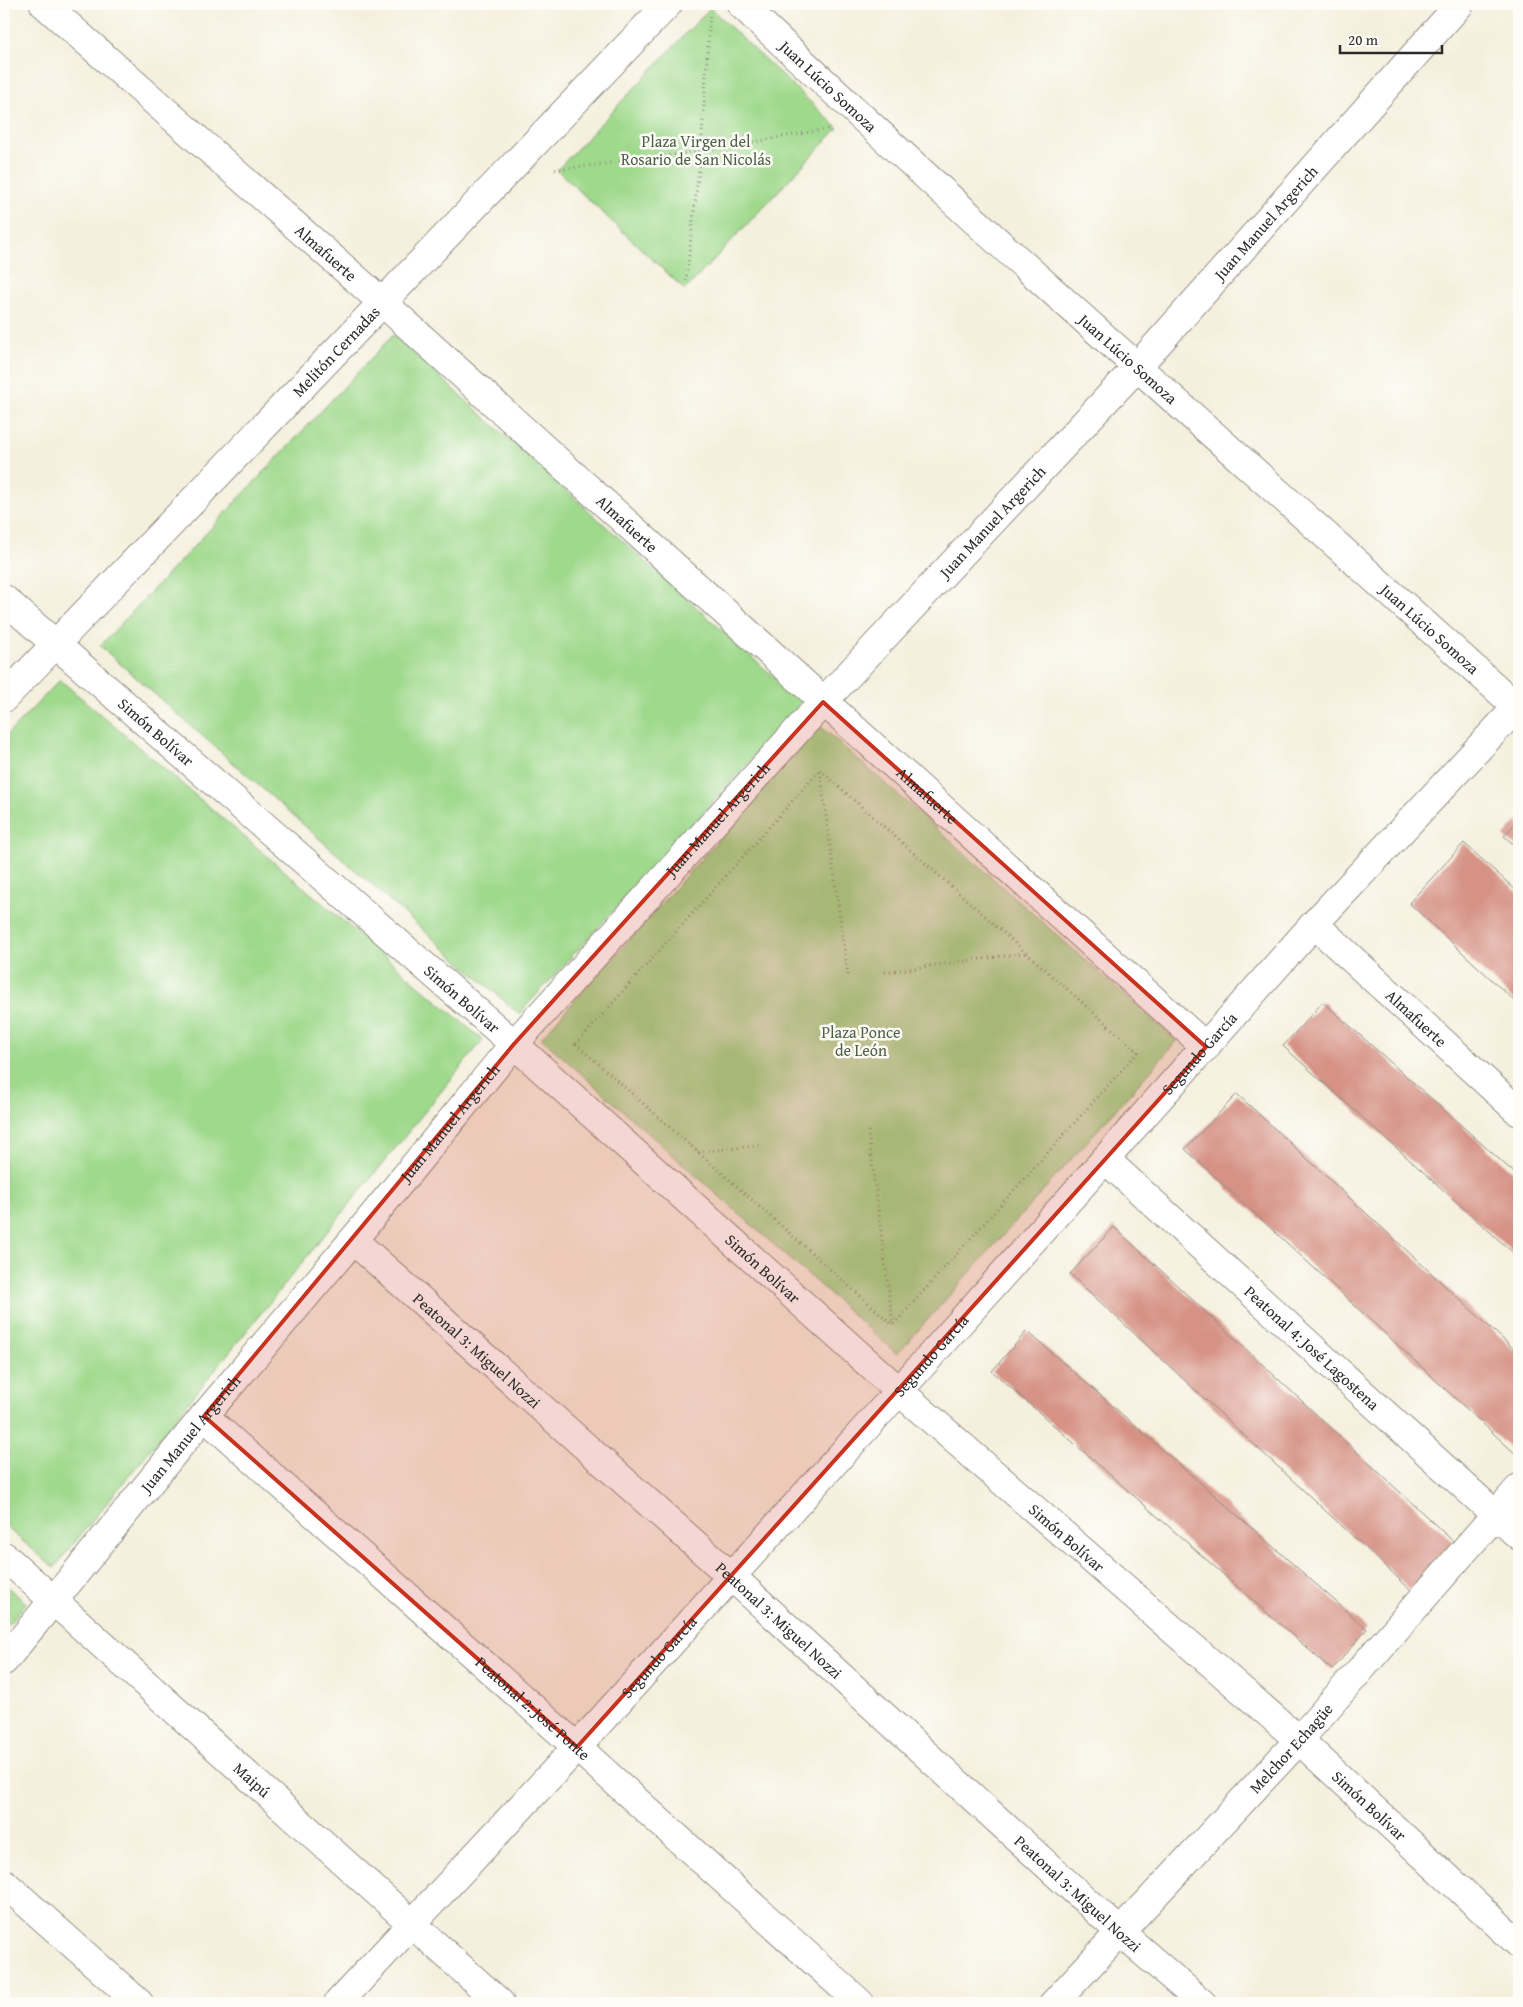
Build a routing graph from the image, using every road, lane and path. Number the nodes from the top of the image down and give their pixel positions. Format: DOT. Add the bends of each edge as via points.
graph roads {
  1 [pos="44,4"];
  2 [pos="668,4"];
  3 [pos="741,4"];
  4 [pos="1460,4"];
  5 [pos="710,8"];
  6 [pos="854,110"];
  7 [pos="530,147"];
  8 [pos="701,151"];
  9 [pos="686,281"];
  10 [pos="381,301"];
  11 [pos="1137,367"];
  12 [pos="4,599"];
  13 [pos="55,645"];
  14 [pos="4,698"];
  15 [pos="823,702"];
  16 [pos="1518,707"];
  17 [pos="820,770"];
  18 [pos="1314,924"];
  19 [pos="1027,952"];
  20 [pos="885,972"];
  21 [pos="848,976"];
  22 [pos="514,1044"];
  23 [pos="1206,1047"];
  24 [pos="1519,1112"];
  25 [pos="868,1131"];
  26 [pos="762,1145"];
  27 [pos="698,1152"];
  28 [pos="1105,1159"];
  29 [pos="353,1240"];
  30 [pos="893,1325"];
  31 [pos="899,1391"];
  32 [pos="204,1416"];
  33 [pos="1519,1488"];
  34 [pos="1496,1515"];
  35 [pos="1519,1536"];
  36 [pos="4,1556"];
  37 [pos="731,1576"];
  38 [pos="53,1599"];
  39 [pos="4,1661"];
  40 [pos="1299,1740"];
  41 [pos="578,1746"];
  42 [pos="4,1883"];
  43 [pos="411,1924"];
  44 [pos="1120,1932"];
  45 [pos="1519,1944"];
  46 [pos="139,2003"];
  47 [pos="338,2003"];
  48 [pos="500,2003"];
  49 [pos="860,2003"];
  50 [pos="1054,2003"];
  51 [pos="1202,2003"];
  1 -- 10 [label="street, Almafuerte"];
  2 -- 7 [label="street, Melitón Cernadas"];
  3 -- 6 [label="street, Juan Lúcio Somoza"];
  4 -- 11 [label="street, Juan Manuel Argerich"];
  5 -- 8 [label="path"];
  6 -- 8 [label="path" via="838,128"];
  6 -- 11 [label="street, Juan Lúcio Somoza"];
  7 -- 8 [label="path" via="557,170"];
  7 -- 10 [label="street, Melitón Cernadas"];
  8 -- 9 [label="path"];
  10 -- 13 [label="street, Melitón Cernadas"];
  10 -- 15 [label="street, Almafuerte"];
  11 -- 15 [label="street, Juan Manuel Argerich"];
  11 -- 16 [label="street, Juan Lúcio Somoza"];
  12 -- 13 [label="street, Simón Bolívar"];
  13 -- 14 [label="street, Melitón Cernadas"];
  13 -- 22 [label="street, Simón Bolívar"];
  15 -- 22 [label="street, Juan Manuel Argerich"];
  15 -- 23 [label="street, Almafuerte"];
  16 -- 18 [label="street, Segundo García"];
  17 -- 19 [label="path"];
  17 -- 21 [label="path"];
  17 -- 27 [label="path" via="576,1044"];
  18 -- 23 [label="street, Segundo García"];
  18 -- 24 [label="street, Almafuerte"];
  19 -- 20 [label="path"];
  19 -- 30 [label="path" via="1138,1052"];
  22 -- 29 [label="street, Juan Manuel Argerich"];
  22 -- 31 [label="street, Simón Bolívar"];
  23 -- 28 [label="street, Segundo García"];
  25 -- 30 [label="path"];
  26 -- 27 [label="path"];
  27 -- 30 [label="path"];
  28 -- 31 [label="street, Segundo García"];
  28 -- 34 [label="street, Peatonal 4: José Lagostena"];
  29 -- 32 [label="street, Juan Manuel Argerich"];
  29 -- 37 [label="street, Peatonal 3: Miguel Nozzi"];
  31 -- 37 [label="street, Segundo García"];
  31 -- 40 [label="street, Simón Bolívar"];
  32 -- 38 [label="street, Juan Manuel Argerich"];
  32 -- 41 [label="street, Peatonal 2: José Ponte"];
  33 -- 34 [label="street, Melchor Echagüe"];
  34 -- 35 [label="street, Peatonal 4: José Lagostena"];
  34 -- 40 [label="street, Melchor Echagüe"];
  36 -- 38 [label="street, Maipú"];
  37 -- 41 [label="street, Segundo García"];
  37 -- 44 [label="street, Peatonal 3: Miguel Nozzi"];
  38 -- 39 [label="street, Juan Manuel Argerich"];
  38 -- 43 [label="street, Maipú"];
  40 -- 44 [label="street, Melchor Echagüe"];
  40 -- 45 [label="street, Simón Bolívar"];
  41 -- 43 [label="street, Segundo García"];
  41 -- 49 [label="street, Peatonal 2: José Ponte"];
  42 -- 46 [label="street"];
  43 -- 47 [label="street, Segundo García"];
  43 -- 48 [label="street, Maipú"];
  44 -- 50 [label="street, Melchor Echagüe"];
  44 -- 51 [label="street, Peatonal 3: Miguel Nozzi"];
}
